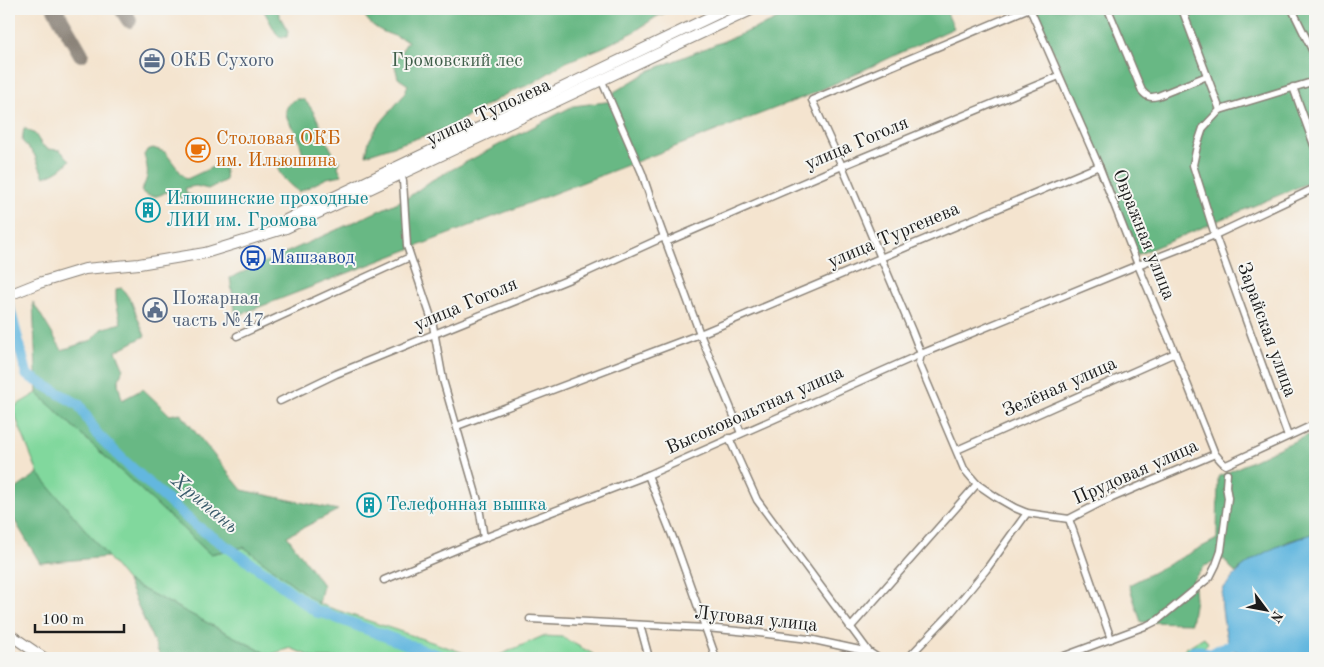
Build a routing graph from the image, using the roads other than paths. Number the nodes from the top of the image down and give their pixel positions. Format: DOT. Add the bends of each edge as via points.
graph roads {
  1 [pos="727,9"];
  2 [pos="753,9"];
  3 [pos="1028,9"];
  4 [pos="1108,9"];
  5 [pos="1182,9"];
  6 [pos="1292,9"];
  7 [pos="1315,56"];
  8 [pos="1059,76"];
  9 [pos="1207,76"];
  10 [pos="600,79"];
  11 [pos="1315,81"];
  12 [pos="1293,87"];
  13 [pos="1220,110"];
  14 [pos="1315,148"];
  15 [pos="842,166"];
  16 [pos="1099,166"];
  17 [pos="400,174"];
  18 [pos="1315,188"];
  19 [pos="1215,235"];
  20 [pos="665,240"];
  21 [pos="238,243"];
  22 [pos="410,257"];
  23 [pos="881,258"];
  24 [pos="1138,265"];
  25 [pos="10,294"];
  26 [pos="436,334"];
  27 [pos="700,334"];
  28 [pos="237,336"];
  29 [pos="921,354"];
  30 [pos="1175,354"];
  31 [pos="280,401"];
  32 [pos="1315,424"];
  33 [pos="457,426"];
  34 [pos="741,433"];
  35 [pos="1288,436"];
  36 [pos="729,438"];
  37 [pos="957,450"];
  38 [pos="1215,454"];
  39 [pos="648,474"];
  40 [pos="1227,474"];
  41 [pos="977,484"];
  42 [pos="1027,514"];
  43 [pos="1069,519"];
  44 [pos="484,538"];
  45 [pos="384,580"];
  46 [pos="530,619"];
  47 [pos="640,625"];
  48 [pos="706,628"];
  49 [pos="850,628"];
  50 [pos="9,634"];
  51 [pos="1111,639"];
  52 [pos="869,652"];
  53 [pos="44,658"];
  54 [pos="650,658"];
  55 [pos="716,658"];
  56 [pos="878,658"];
  57 [pos="908,658"];
  58 [pos="1059,658"];
  1 -- 21 [label="main road, улица Туполева"];
  2 -- 10 [label="main road, улица Туполева"];
  3 -- 8 [label="street, Овражная улица"];
  3 -- 15 [label="street" via="812,100"];
  4 -- 9 [label="street" via="1146,96 1158,96"];
  5 -- 9 [label="street"];
  6 -- 7 [label="street"];
  8 -- 15 [label="street, улица Гоголя"];
  8 -- 16 [label="street, Овражная улица"];
  9 -- 13 [label="street"];
  10 -- 17 [label="main road, улица Туполева"];
  10 -- 20 [label="street" via="642,173"];
  11 -- 12 [label="street"];
  12 -- 13 [label="street"];
  12 -- 14 [label="street"];
  13 -- 19 [label="street, Зарайская улица" via="1203,128 1193,165"];
  15 -- 20 [label="street, улица Гоголя"];
  15 -- 23 [label="street"];
  16 -- 23 [label="street, улица Тургенева"];
  16 -- 24 [label="street, Овражная улица"];
  17 -- 21 [label="main road, улица Туполева" via="286,228"];
  17 -- 22 [label="street"];
  18 -- 19 [label="street, Высоковольтная улица"];
  19 -- 24 [label="street, Высоковольтная улица"];
  19 -- 35 [label="street, Зарайская улица"];
  20 -- 26 [label="street, улица Гоголя"];
  20 -- 27 [label="street"];
  21 -- 25 [label="main road, улица Туполева" via="182,257 85,269"];
  22 -- 26 [label="street"];
  22 -- 28 [label="street"];
  23 -- 27 [label="street, улица Тургенева"];
  23 -- 29 [label="street"];
  24 -- 29 [label="street, Высоковольтная улица"];
  24 -- 30 [label="street, Овражная улица"];
  26 -- 31 [label="street, улица Гоголя" via="336,374"];
  26 -- 33 [label="street" via="443,380"];
  27 -- 33 [label="street, улица Тургенева"];
  27 -- 34 [label="street"];
  29 -- 34 [label="street, Высоковольтная улица"];
  29 -- 37 [label="street" via="919,362"];
  30 -- 37 [label="street, Зелёная улица"];
  30 -- 38 [label="street, Овражная улица"];
  32 -- 35 [label="street"];
  33 -- 44 [label="street" via="478,501"];
  34 -- 36 [label="street, Высоковольтная улица"];
  35 -- 38 [label="street" via="1226,465"];
  36 -- 39 [label="street, Высоковольтная улица"];
  36 -- 49 [label="street" via="757,500"];
  37 -- 41 [label="street" via="964,469"];
  38 -- 43 [label="street, Прудовая улица"];
  39 -- 44 [label="street, Высоковольтная улица"];
  39 -- 48 [label="street"];
  40 -- 51 [label="street" via="1228,498 1221,551 1210,577 1158,620"];
  41 -- 42 [label="street"];
  41 -- 49 [label="street"];
  42 -- 43 [label="street"];
  42 -- 57 [label="street" via="949,615"];
  43 -- 51 [label="street"];
  44 -- 45 [label="street, Высоковольтная улица"];
  46 -- 47 [label="street, Луговая улица"];
  47 -- 48 [label="street, Луговая улица"];
  47 -- 54 [label="street"];
  48 -- 52 [label="street, Луговая улица" via="809,639"];
  48 -- 55 [label="street"];
  49 -- 52 [label="street"];
  50 -- 53 [label="main road"];
  51 -- 58 [label="street"];
  52 -- 56 [label="street"];
}
